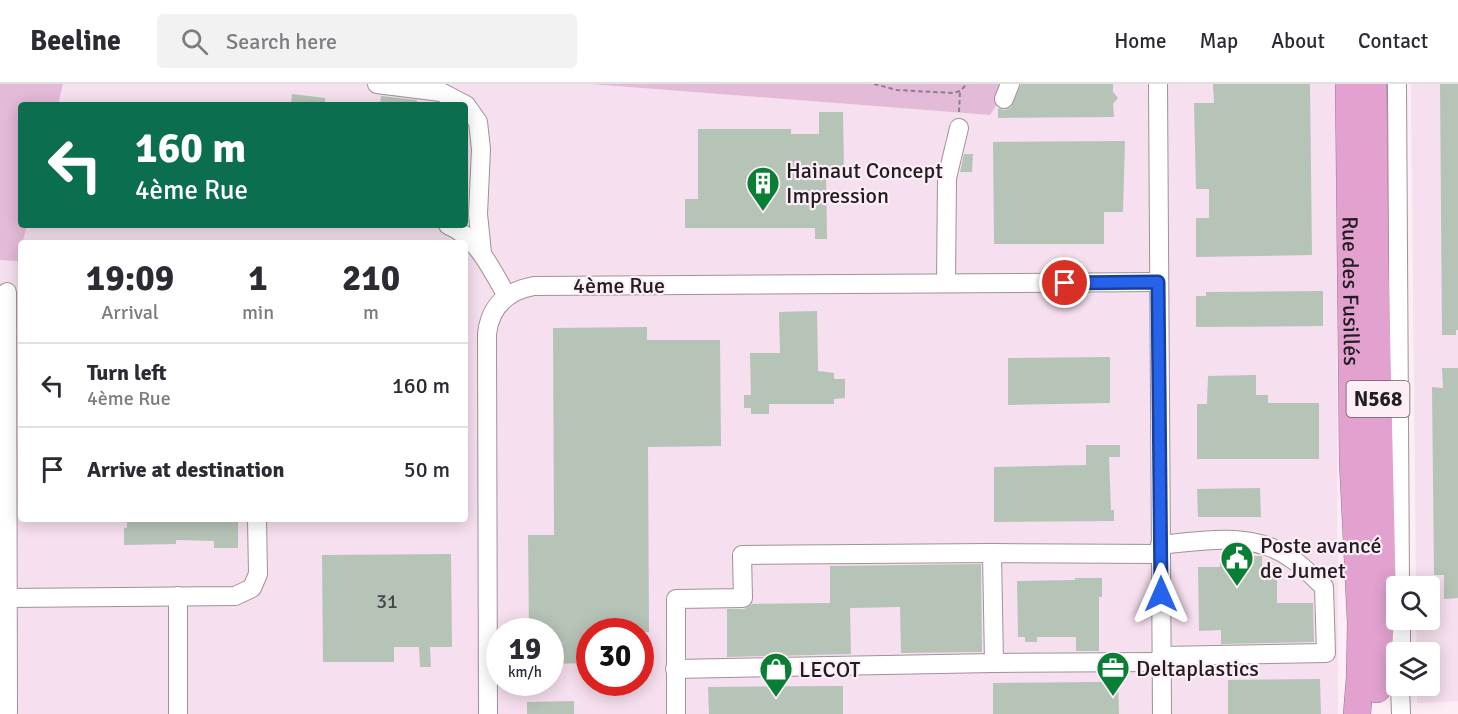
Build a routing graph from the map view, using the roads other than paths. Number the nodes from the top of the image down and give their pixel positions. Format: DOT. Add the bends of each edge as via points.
graph roads {
  1 [pos="377,84"];
  2 [pos="1158,84"];
  3 [pos="1349,84"];
  4 [pos="1373,84"];
  5 [pos="1397,84"];
  6 [pos="460,102"];
  7 [pos="469,116"];
  8 [pos="958,128"];
  9 [pos="455,228"];
  10 [pos="482,253"];
  11 [pos="1158,282"];
  12 [pos="946,283"];
  13 [pos="507,296"];
  14 [pos="12,302"];
  15 [pos="257,522"];
  16 [pos="1161,549"];
  17 [pos="992,553"];
  18 [pos="1400,576"];
  19 [pos="178,596"];
  20 [pos="8,598"];
  21 [pos="1161,659"];
  22 [pos="994,663"];
  23 [pos="675,669"];
  24 [pos="1400,696"];
  25 [pos="8,711"];
  26 [pos="178,714"];
  27 [pos="489,714"];
  28 [pos="676,714"];
  29 [pos="1162,714"];
  30 [pos="1357,714"];
  31 [pos="1374,714"];
  32 [pos="1401,714"];
  1 -- 6 [label="street" via="441,92"];
  2 -- 11 [label="street"];
  3 -- 30 [label="highway, Rue des Fusillés / N568" via="1353,462 1361,623"];
  4 -- 31 [label="highway, Rue des Fusillés / N568" via="1382,580"];
  5 -- 18 [label="street"];
  7 -- 10 [label="street" via="478,122 481,149 478,214"];
  8 -- 12 [label="street" via="947,178"];
  9 -- 10 [label="street"];
  10 -- 13 [label="street"];
  11 -- 12 [label="street, 4ème Rue"];
  11 -- 16 [label="street"];
  12 -- 13 [label="street, 4ème Rue" via="534,286"];
  13 -- 27 [label="street" via="489,320 487,334"];
  14 -- 20 [label="street"];
  15 -- 19 [label="street" via="258,574 252,588 235,596"];
  16 -- 17 [label="street"];
  16 -- 21 [label="street"];
  16 -- 21 [label="street" via="1216,539 1254,542 1291,558 1324,587 1326,653"];
  17 -- 22 [label="street"];
  17 -- 23 [label="street" via="742,555 743,598 676,599"];
  19 -- 20 [label="street"];
  19 -- 26 [label="street"];
  20 -- 25 [label="street"];
  21 -- 22 [label="street"];
  21 -- 29 [label="street"];
  22 -- 23 [label="street"];
  23 -- 28 [label="street"];
  24 -- 32 [label="street"];
}
